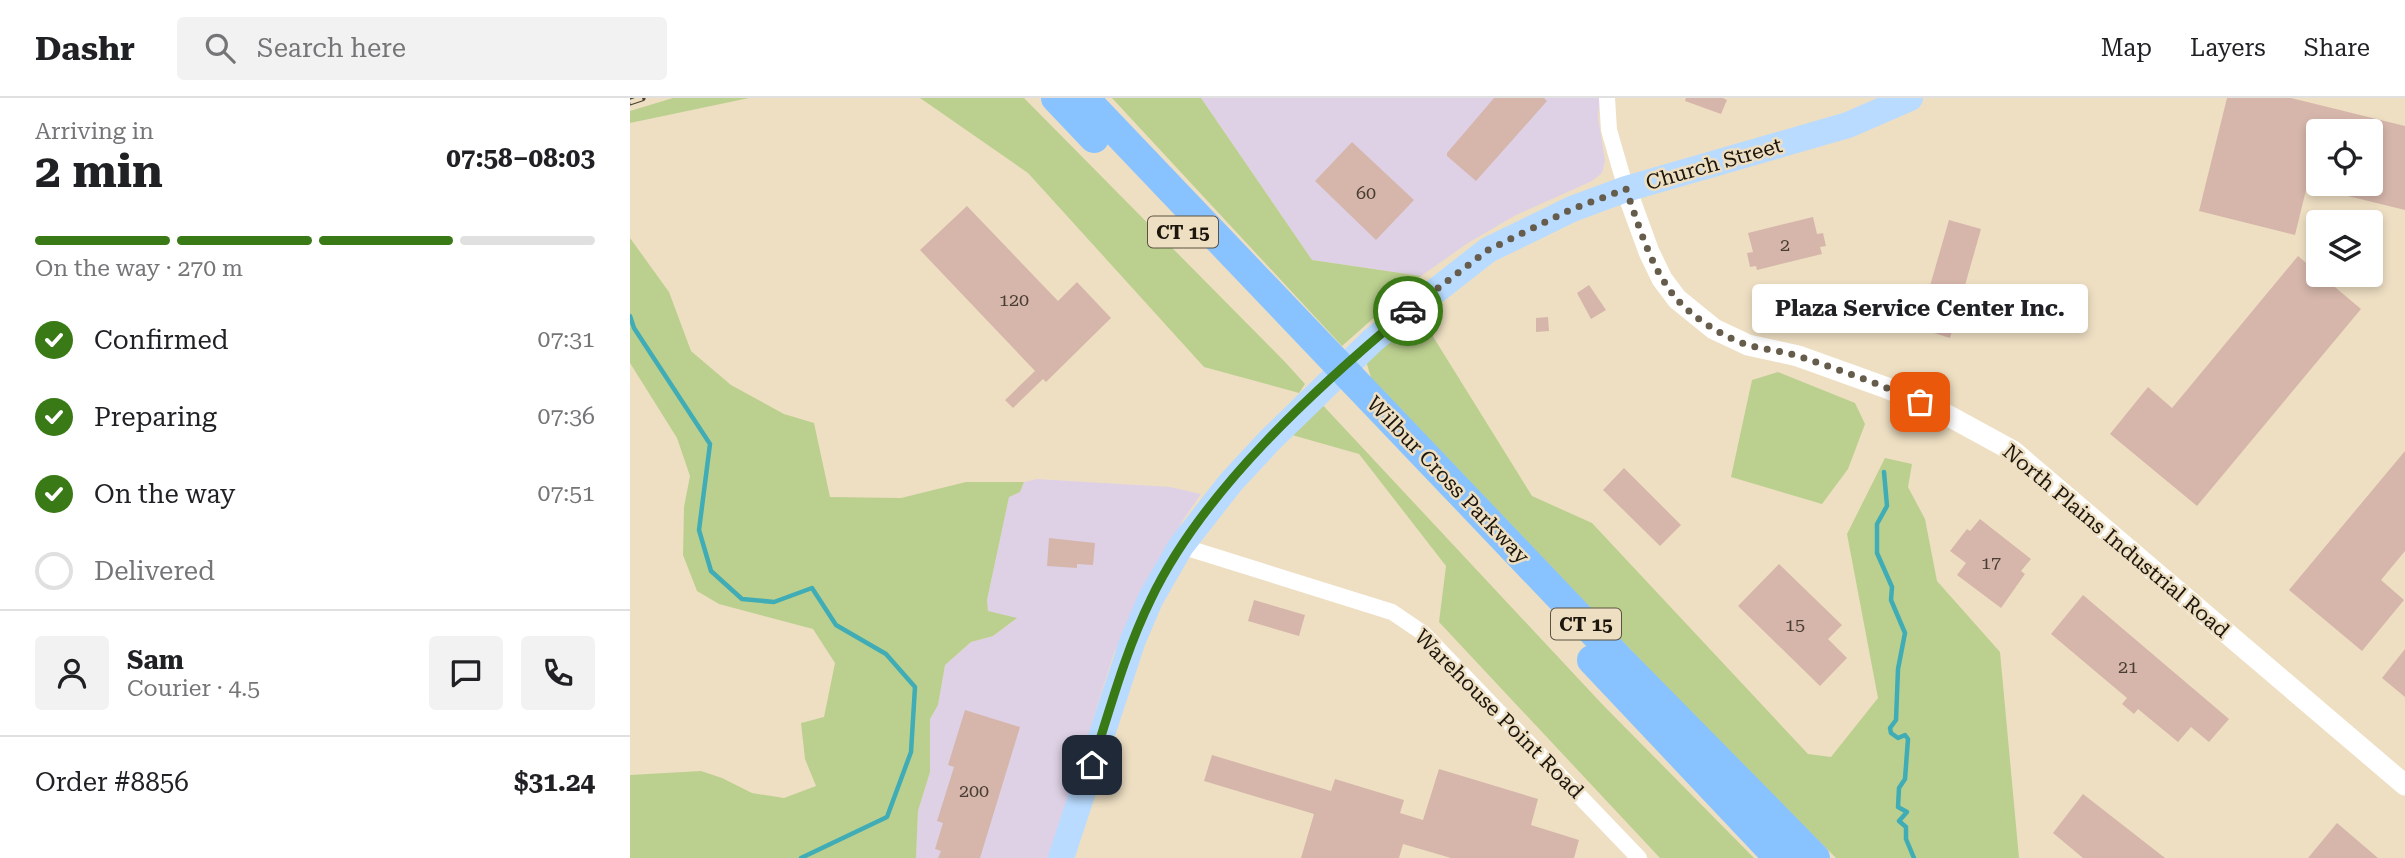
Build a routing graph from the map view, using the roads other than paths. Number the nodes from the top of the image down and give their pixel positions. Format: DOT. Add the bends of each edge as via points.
graph roads {
  1 [pos="1607,98"];
  2 [pos="1910,98"];
  3 [pos="1067,103"];
  4 [pos="1626,189"];
  5 [pos="1352,395"];
  6 [pos="1181,546"];
  7 [pos="2405,785"];
  8 [pos="1061,858"];
  9 [pos="1639,858"];
  10 [pos="1779,858"];
  11 [pos="1815,858"];
  1 -- 4 [label="street" via="1609,130"];
  2 -- 4 [label="main road, Church Street" via="1848,125"];
  3 -- 5 [label="highway, Wilbur Cross Parkway / CT 15"];
  4 -- 6 [label="main road, Church Street" via="1572,209 1488,250 1414,306 1279,431"];
  4 -- 7 [label="street, North Plains Industrial Road" via="1662,279 1677,299 1714,329 1748,345 1798,356 1895,391 2013,451"];
  5 -- 10 [label="highway, Wilbur Cross Parkway / CT 15"];
  5 -- 11 [label="highway, Wilbur Cross Parkway / CT 15"];
  6 -- 8 [label="main road, Church Street" via="1133,640"];
  6 -- 9 [label="street, Warehouse Point Road" via="1392,612 1423,632"];
}
